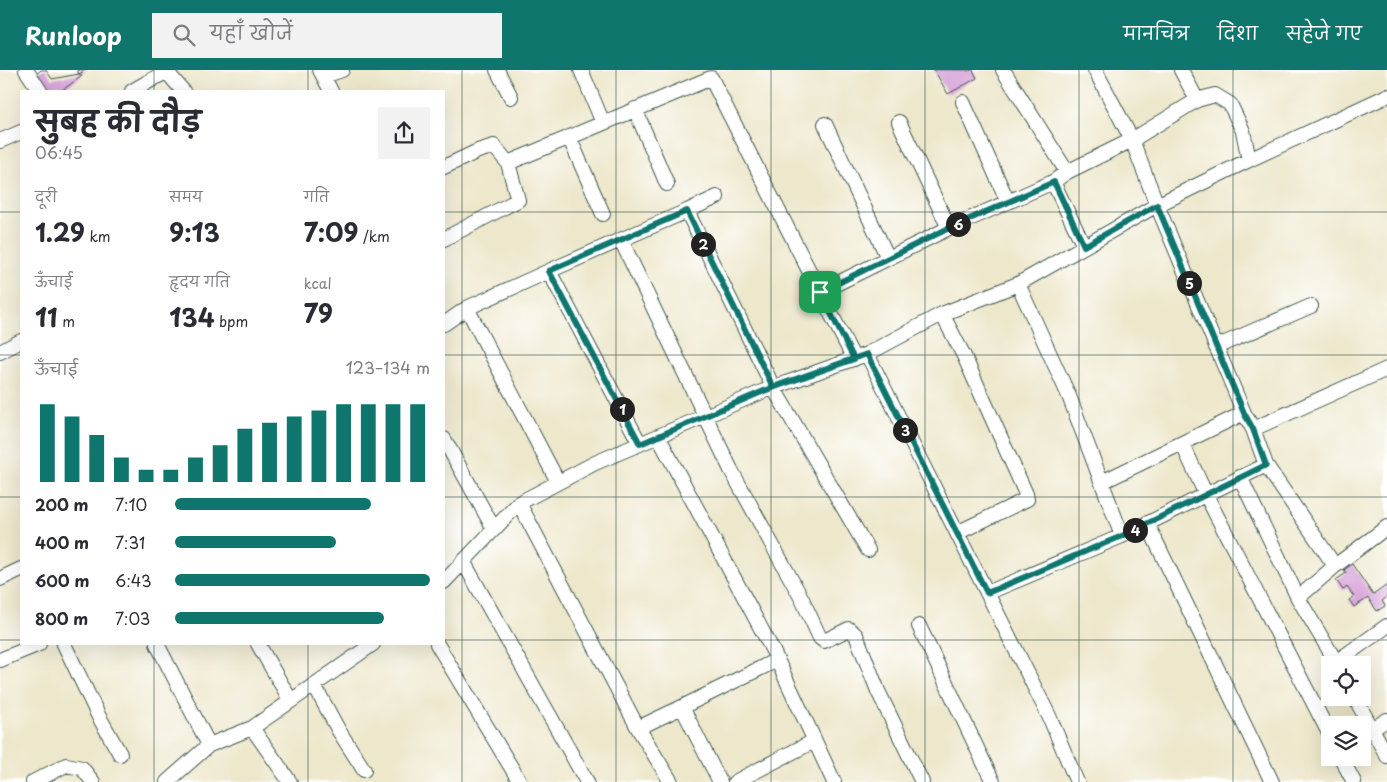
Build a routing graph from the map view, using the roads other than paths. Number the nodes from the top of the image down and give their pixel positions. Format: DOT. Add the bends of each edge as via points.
graph roads {
  1 [pos="26,70"];
  2 [pos="342,70"];
  3 [pos="497,70"];
  4 [pos="580,70"];
  5 [pos="1004,70"];
  6 [pos="1095,70"];
  7 [pos="1182,70"];
  8 [pos="168,71"];
  9 [pos="322,73"];
  10 [pos="708,74"];
  11 [pos="39,90"];
  12 [pos="134,90"];
  13 [pos="182,90"];
  14 [pos="330,90"];
  15 [pos="511,96"];
  16 [pos="1387,96"];
  17 [pos="1197,100"];
  18 [pos="963,102"];
  19 [pos="635,110"];
  20 [pos="899,122"];
  21 [pos="604,123"];
  22 [pos="826,124"];
  23 [pos="20,132"];
  24 [pos="569,137"];
  25 [pos="1132,140"];
  26 [pos="0,141"];
  27 [pos="1249,160"];
  28 [pos="508,163"];
  29 [pos="445,167"];
  30 [pos="1066,172"];
  31 [pos="1054,182"];
  32 [pos="667,184"];
  33 [pos="718,197"];
  34 [pos="1008,202"];
  35 [pos="1157,205"];
  36 [pos="687,211"];
  37 [pos="603,214"];
  38 [pos="949,228"];
  39 [pos="445,238"];
  40 [pos="621,240"];
  41 [pos="1084,246"];
  42 [pos="888,258"];
  43 [pos="549,271"];
  44 [pos="1018,284"];
  45 [pos="820,292"];
  46 [pos="1311,306"];
  47 [pos="467,308"];
  48 [pos="942,314"];
  49 [pos="445,323"];
  50 [pos="20,342"];
  51 [pos="1216,347"];
  52 [pos="0,352"];
  53 [pos="867,354"];
  54 [pos="854,359"];
  55 [pos="1387,369"];
  56 [pos="773,387"];
  57 [pos="1244,413"];
  58 [pos="706,416"];
  59 [pos="1253,429"];
  60 [pos="658,436"];
  61 [pos="445,441"];
  62 [pos="1182,443"];
  63 [pos="640,444"];
  64 [pos="1266,465"];
  65 [pos="1240,478"];
  66 [pos="558,482"];
  67 [pos="1102,482"];
  68 [pos="1206,495"];
  69 [pos="519,503"];
  70 [pos="1147,524"];
  71 [pos="1387,527"];
  72 [pos="494,529"];
  73 [pos="957,533"];
  74 [pos="1122,536"];
  75 [pos="868,550"];
  76 [pos="463,561"];
  77 [pos="1335,566"];
  78 [pos="20,569"];
  79 [pos="0,579"];
  80 [pos="445,581"];
  81 [pos="987,593"];
  82 [pos="1298,598"];
  83 [pos="919,626"];
  84 [pos="1387,626"];
  85 [pos="36,645"];
  86 [pos="64,645"];
  87 [pos="158,645"];
  88 [pos="259,645"];
  89 [pos="438,645"];
  90 [pos="366,646"];
  91 [pos="1333,656"];
  92 [pos="1346,656"];
  93 [pos="0,660"];
  94 [pos="777,660"];
  95 [pos="314,685"];
  96 [pos="291,701"];
  97 [pos="1359,706"];
  98 [pos="682,707"];
  99 [pos="1321,718"];
  100 [pos="1387,720"];
  101 [pos="252,728"];
  102 [pos="638,728"];
  103 [pos="1372,729"];
  104 [pos="814,741"];
  105 [pos="209,745"];
  106 [pos="120,754"];
  107 [pos="1387,756"];
  108 [pos="1345,766"];
  109 [pos="364,770"];
  110 [pos="169,781"];
  111 [pos="33,782"];
  112 [pos="93,782"];
  113 [pos="290,782"];
  114 [pos="520,782"];
  115 [pos="587,782"];
  116 [pos="671,782"];
  117 [pos="720,782"];
  118 [pos="735,782"];
  119 [pos="834,782"];
  120 [pos="922,782"];
  121 [pos="994,782"];
  122 [pos="1077,782"];
  123 [pos="1272,782"];
  124 [pos="1354,782"];
  1 -- 11 [label="street"];
  2 -- 9 [label="street"];
  3 -- 15 [label="street"];
  4 -- 21 [label="street"];
  5 -- 30 [label="street"];
  6 -- 25 [label="street"];
  7 -- 17 [label="street"];
  8 -- 12 [label="street"];
  8 -- 13 [label="street"];
  9 -- 14 [label="street"];
  10 -- 19 [label="street"];
  10 -- 45 [label="street"];
  16 -- 27 [label="street"];
  17 -- 25 [label="street"];
  17 -- 27 [label="street" via="1215,95 1230,104 1242,131"];
  18 -- 34 [label="street"];
  19 -- 21 [label="street"];
  19 -- 32 [label="street"];
  20 -- 38 [label="street"];
  21 -- 24 [label="street"];
  22 -- 42 [label="street"];
  23 -- 26 [label="street"];
  24 -- 28 [label="street"];
  24 -- 37 [label="street"];
  25 -- 30 [label="street"];
  25 -- 35 [label="street"];
  27 -- 35 [label="street"];
  28 -- 29 [label="street" via="494,146"];
  28 -- 39 [label="street" via="518,200"];
  30 -- 31 [label="street"];
  31 -- 34 [label="street"];
  31 -- 41 [label="street"];
  33 -- 36 [label="street"];
  34 -- 38 [label="street"];
  35 -- 41 [label="street"];
  35 -- 51 [label="street"];
  36 -- 40 [label="street"];
  36 -- 56 [label="street"];
  38 -- 42 [label="street"];
  40 -- 43 [label="street"];
  40 -- 58 [label="street"];
  41 -- 44 [label="street"];
  42 -- 45 [label="street"];
  43 -- 47 [label="street"];
  43 -- 63 [label="street"];
  44 -- 48 [label="street"];
  44 -- 67 [label="street" via="1069,396"];
  45 -- 54 [label="street"];
  46 -- 51 [label="street"];
  47 -- 49 [label="street"];
  47 -- 66 [label="street"];
  48 -- 53 [label="street"];
  48 -- 73 [label="street" via="1027,499"];
  50 -- 52 [label="street"];
  51 -- 57 [label="street"];
  53 -- 54 [label="street"];
  53 -- 73 [label="street"];
  54 -- 56 [label="street"];
  55 -- 59 [label="street"];
  56 -- 58 [label="street"];
  56 -- 75 [label="street"];
  57 -- 59 [label="street"];
  57 -- 62 [label="street"];
  58 -- 60 [label="street"];
  58 -- 120 [label="street" via="820,638 824,641 849,629 856,635 878,691"];
  59 -- 64 [label="street"];
  60 -- 63 [label="street"];
  60 -- 94 [label="street"];
  61 -- 72 [label="street"];
  62 -- 67 [label="street"];
  62 -- 68 [label="street"];
  63 -- 66 [label="street"];
  64 -- 65 [label="street"];
  64 -- 77 [label="street"];
  65 -- 68 [label="street"];
  65 -- 82 [label="street"];
  66 -- 69 [label="street"];
  67 -- 74 [label="street"];
  68 -- 70 [label="street"];
  68 -- 99 [label="street"];
  69 -- 72 [label="street"];
  69 -- 102 [label="street"];
  70 -- 74 [label="street"];
  70 -- 123 [label="street"];
  71 -- 77 [label="street"];
  72 -- 76 [label="street"];
  73 -- 81 [label="street"];
  74 -- 81 [label="street"];
  76 -- 80 [label="street"];
  76 -- 115 [label="street"];
  77 -- 82 [label="street"];
  78 -- 79 [label="street"];
  81 -- 122 [label="street" via="1049,716"];
  82 -- 91 [label="street"];
  83 -- 121 [label="street"];
  84 -- 92 [label="street"];
  85 -- 93 [label="street"];
  86 -- 106 [label="street"];
  87 -- 105 [label="street"];
  88 -- 96 [label="street"];
  89 -- 114 [label="street"];
  90 -- 95 [label="street"];
  94 -- 98 [label="street"];
  94 -- 104 [label="street"];
  95 -- 96 [label="street"];
  95 -- 109 [label="street"];
  96 -- 101 [label="street"];
  97 -- 103 [label="street"];
  98 -- 102 [label="street"];
  98 -- 117 [label="street"];
  100 -- 103 [label="street"];
  101 -- 105 [label="street"];
  101 -- 113 [label="street"];
  102 -- 116 [label="street"];
  103 -- 107 [label="street"];
  104 -- 118 [label="street"];
  104 -- 119 [label="street"];
  105 -- 110 [label="street"];
  108 -- 124 [label="street"];
  111 -- 112 [label="street" via="66,765 82,768"];
}
